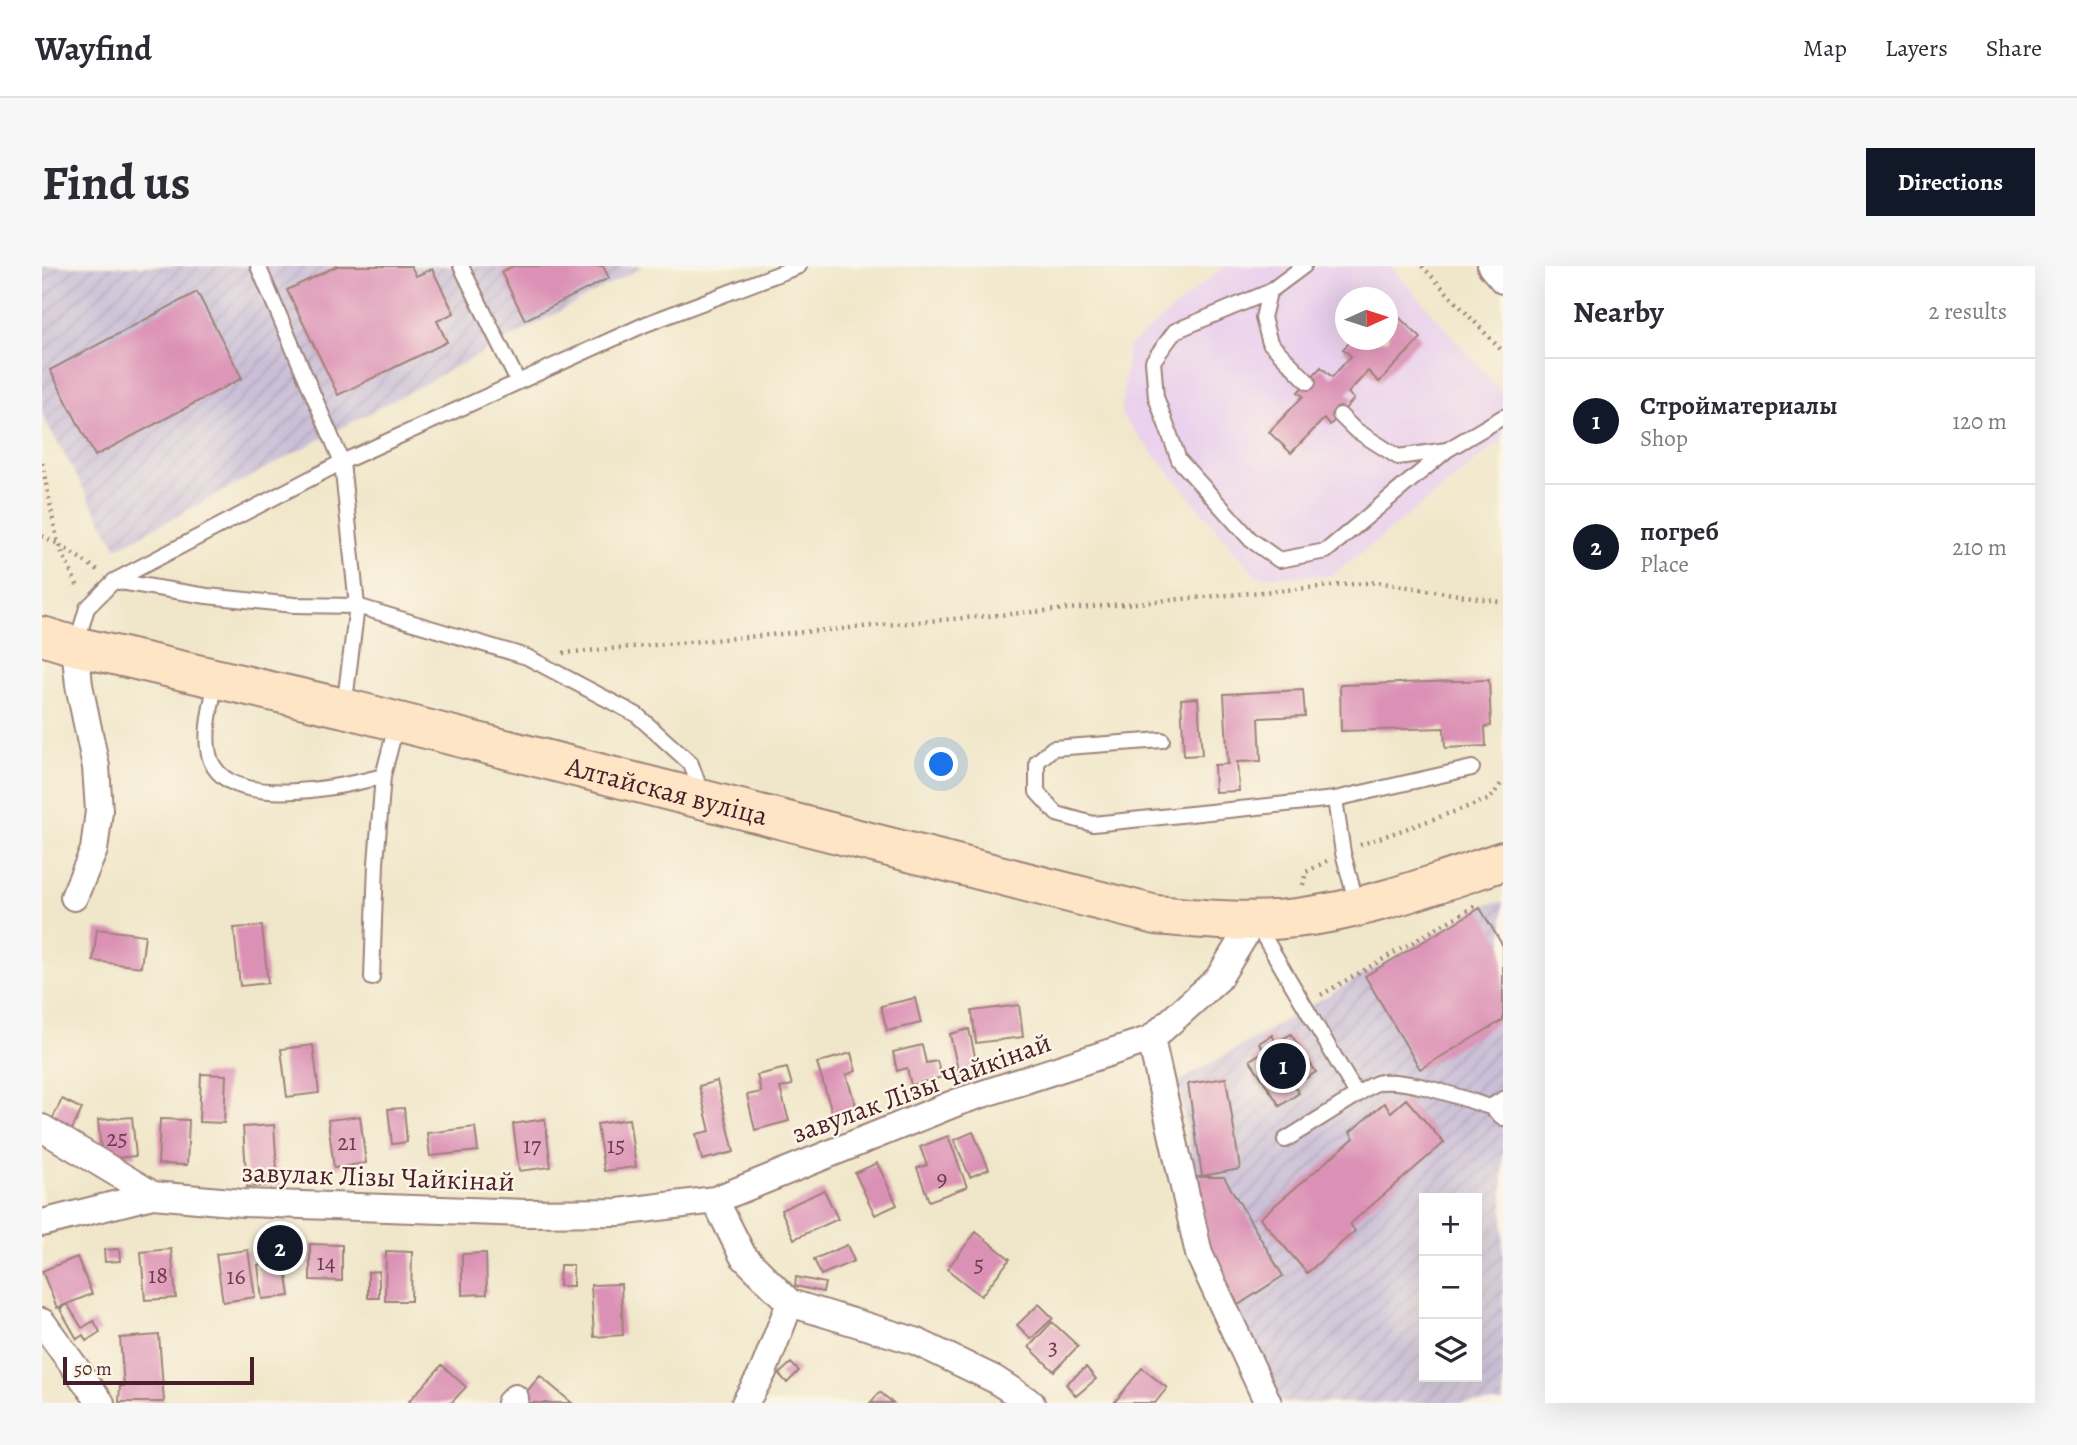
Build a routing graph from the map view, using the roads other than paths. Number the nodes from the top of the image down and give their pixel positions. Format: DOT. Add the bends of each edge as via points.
graph roads {
  1 [pos="258,266"];
  2 [pos="461,266"];
  3 [pos="799,266"];
  4 [pos="1304,266"];
  5 [pos="1491,266"];
  6 [pos="1503,280"];
  7 [pos="1269,292"];
  8 [pos="518,382"];
  9 [pos="1308,382"];
  10 [pos="1340,415"];
  11 [pos="1503,417"];
  12 [pos="1447,450"];
  13 [pos="342,462"];
  14 [pos="114,581"];
  15 [pos="357,606"];
  16 [pos="59,641"];
  17 [pos="216,679"];
  18 [pos="344,708"];
  19 [pos="397,722"];
  20 [pos="1162,740"];
  21 [pos="1472,768"];
  22 [pos="383,776"];
  23 [pos="1335,799"];
  24 [pos="704,800"];
  25 [pos="1503,861"];
  26 [pos="74,897"];
  27 [pos="1357,906"];
  28 [pos="1254,920"];
  29 [pos="372,978"];
  30 [pos="1151,1039"];
  31 [pos="1357,1095"];
  32 [pos="1503,1099"];
  33 [pos="1490,1107"];
  34 [pos="1503,1118"];
  35 [pos="42,1128"];
  36 [pos="1284,1140"];
  37 [pos="153,1195"];
  38 [pos="715,1200"];
  39 [pos="42,1223"];
  40 [pos="790,1303"];
  41 [pos="42,1322"];
  42 [pos="101,1403"];
  43 [pos="745,1403"];
  44 [pos="1031,1403"];
  45 [pos="1268,1403"];
  1 -- 13 [label="lane"];
  2 -- 8 [label="lane"];
  3 -- 8 [label="lane" via="646,324"];
  4 -- 7 [label="lane"];
  5 -- 6 [label="street"];
  7 -- 9 [label="lane" via="1263,318 1270,343"];
  7 -- 12 [label="lane" via="1175,331 1153,361 1156,397 1179,460 1251,540 1279,560 1326,551"];
  8 -- 13 [label="lane"];
  10 -- 12 [label="lane" via="1398,457"];
  11 -- 12 [label="lane"];
  13 -- 14 [label="lane"];
  13 -- 15 [label="lane"];
  14 -- 15 [label="lane" via="294,605"];
  14 -- 16 [label="lane"];
  15 -- 18 [label="lane"];
  15 -- 24 [label="lane" via="527,657 637,715 691,764"];
  16 -- 17 [label="main road, Алтайская вуліца"];
  16 -- 26 [label="street" via="79,685 96,767 99,811 94,850"];
  17 -- 18 [label="main road, Алтайская вуліца"];
  17 -- 22 [label="lane" via="207,739 220,776 237,785 302,793"];
  18 -- 19 [label="main road, Алтайская вуліца"];
  19 -- 22 [label="lane"];
  19 -- 24 [label="main road, Алтайская вуліца"];
  20 -- 23 [label="lane" via="1053,748 1037,762 1037,792 1057,814 1093,824"];
  21 -- 23 [label="lane"];
  22 -- 29 [label="lane"];
  23 -- 27 [label="lane"];
  24 -- 28 [label="main road, Алтайская вуліца" via="1156,915"];
  25 -- 27 [label="main road, Алтайская вуліца"];
  27 -- 28 [label="main road, Алтайская вуліца" via="1296,918"];
  28 -- 30 [label="street" via="1218,979"];
  28 -- 31 [label="lane"];
  30 -- 38 [label="street, завулак Лізы Чайкінай" via="958,1102"];
  30 -- 45 [label="street" via="1199,1254"];
  31 -- 33 [label="lane" via="1378,1082 1395,1082"];
  31 -- 36 [label="lane"];
  32 -- 33 [label="lane"];
  33 -- 34 [label="lane"];
  35 -- 37 [label="street"];
  37 -- 38 [label="street, завулак Лізы Чайкінай" via="243,1203 526,1213 619,1212"];
  37 -- 39 [label="street, завулак Лізы Чайкінай"];
  38 -- 40 [label="street" via="743,1256"];
  40 -- 43 [label="street" via="763,1372"];
  40 -- 44 [label="street" via="915,1341 994,1379"];
  41 -- 42 [label="street"];
}
